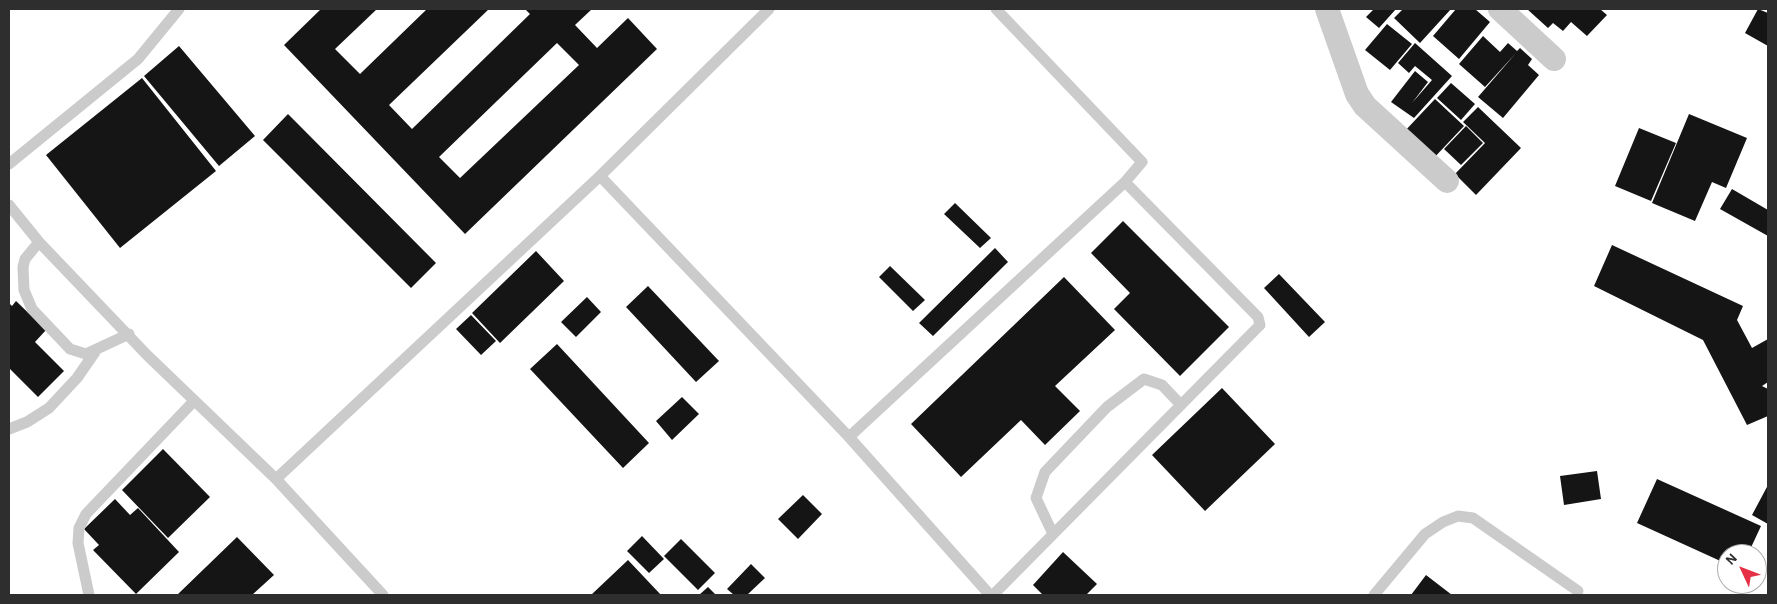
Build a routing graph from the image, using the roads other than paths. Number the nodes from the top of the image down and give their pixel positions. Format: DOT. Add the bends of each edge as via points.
graph roads {
  1 [pos="179,9"];
  2 [pos="769,9"];
  3 [pos="996,9"];
  4 [pos="1328,9"];
  5 [pos="1500,9"];
  6 [pos="1554,58"];
  7 [pos="9,164"];
  8 [pos="600,176"];
  9 [pos="1447,181"];
  10 [pos="1125,182"];
  11 [pos="9,205"];
  12 [pos="39,242"];
  13 [pos="129,334"];
  14 [pos="95,352"];
  15 [pos="194,401"];
  16 [pos="1181,405"];
  17 [pos="9,429"];
  18 [pos="849,437"];
  19 [pos="276,479"];
  20 [pos="1053,534"];
  21 [pos="1578,591"];
  22 [pos="89,595"];
  23 [pos="383,595"];
  24 [pos="992,595"];
  25 [pos="1374,595"];
  1 -- 7 [label="lane" via="138,59"];
  2 -- 8 [label="lane"];
  3 -- 10 [label="lane" via="1142,162"];
  4 -- 9 [label="street" via="1357,94 1365,106"];
  5 -- 6 [label="street"];
  8 -- 18 [label="lane"];
  8 -- 19 [label="lane"];
  10 -- 16 [label="lane" via="1259,320 1257,328"];
  10 -- 18 [label="lane"];
  11 -- 12 [label="lane"];
  12 -- 13 [label="lane"];
  12 -- 14 [label="lane" via="23,267 24,290 32,309 70,349 86,354"];
  13 -- 14 [label="lane"];
  13 -- 15 [label="lane"];
  14 -- 17 [label="lane" via="77,378 49,408"];
  15 -- 19 [label="lane"];
  15 -- 22 [label="lane" via="86,514 78,544"];
  16 -- 20 [label="lane"];
  16 -- 20 [label="lane" via="1162,385 1144,379 1107,407 1045,472 1036,498"];
  18 -- 24 [label="lane"];
  19 -- 23 [label="lane"];
  20 -- 24 [label="lane"];
  21 -- 25 [label="lane" via="1473,518 1458,516 1425,534"];
}
